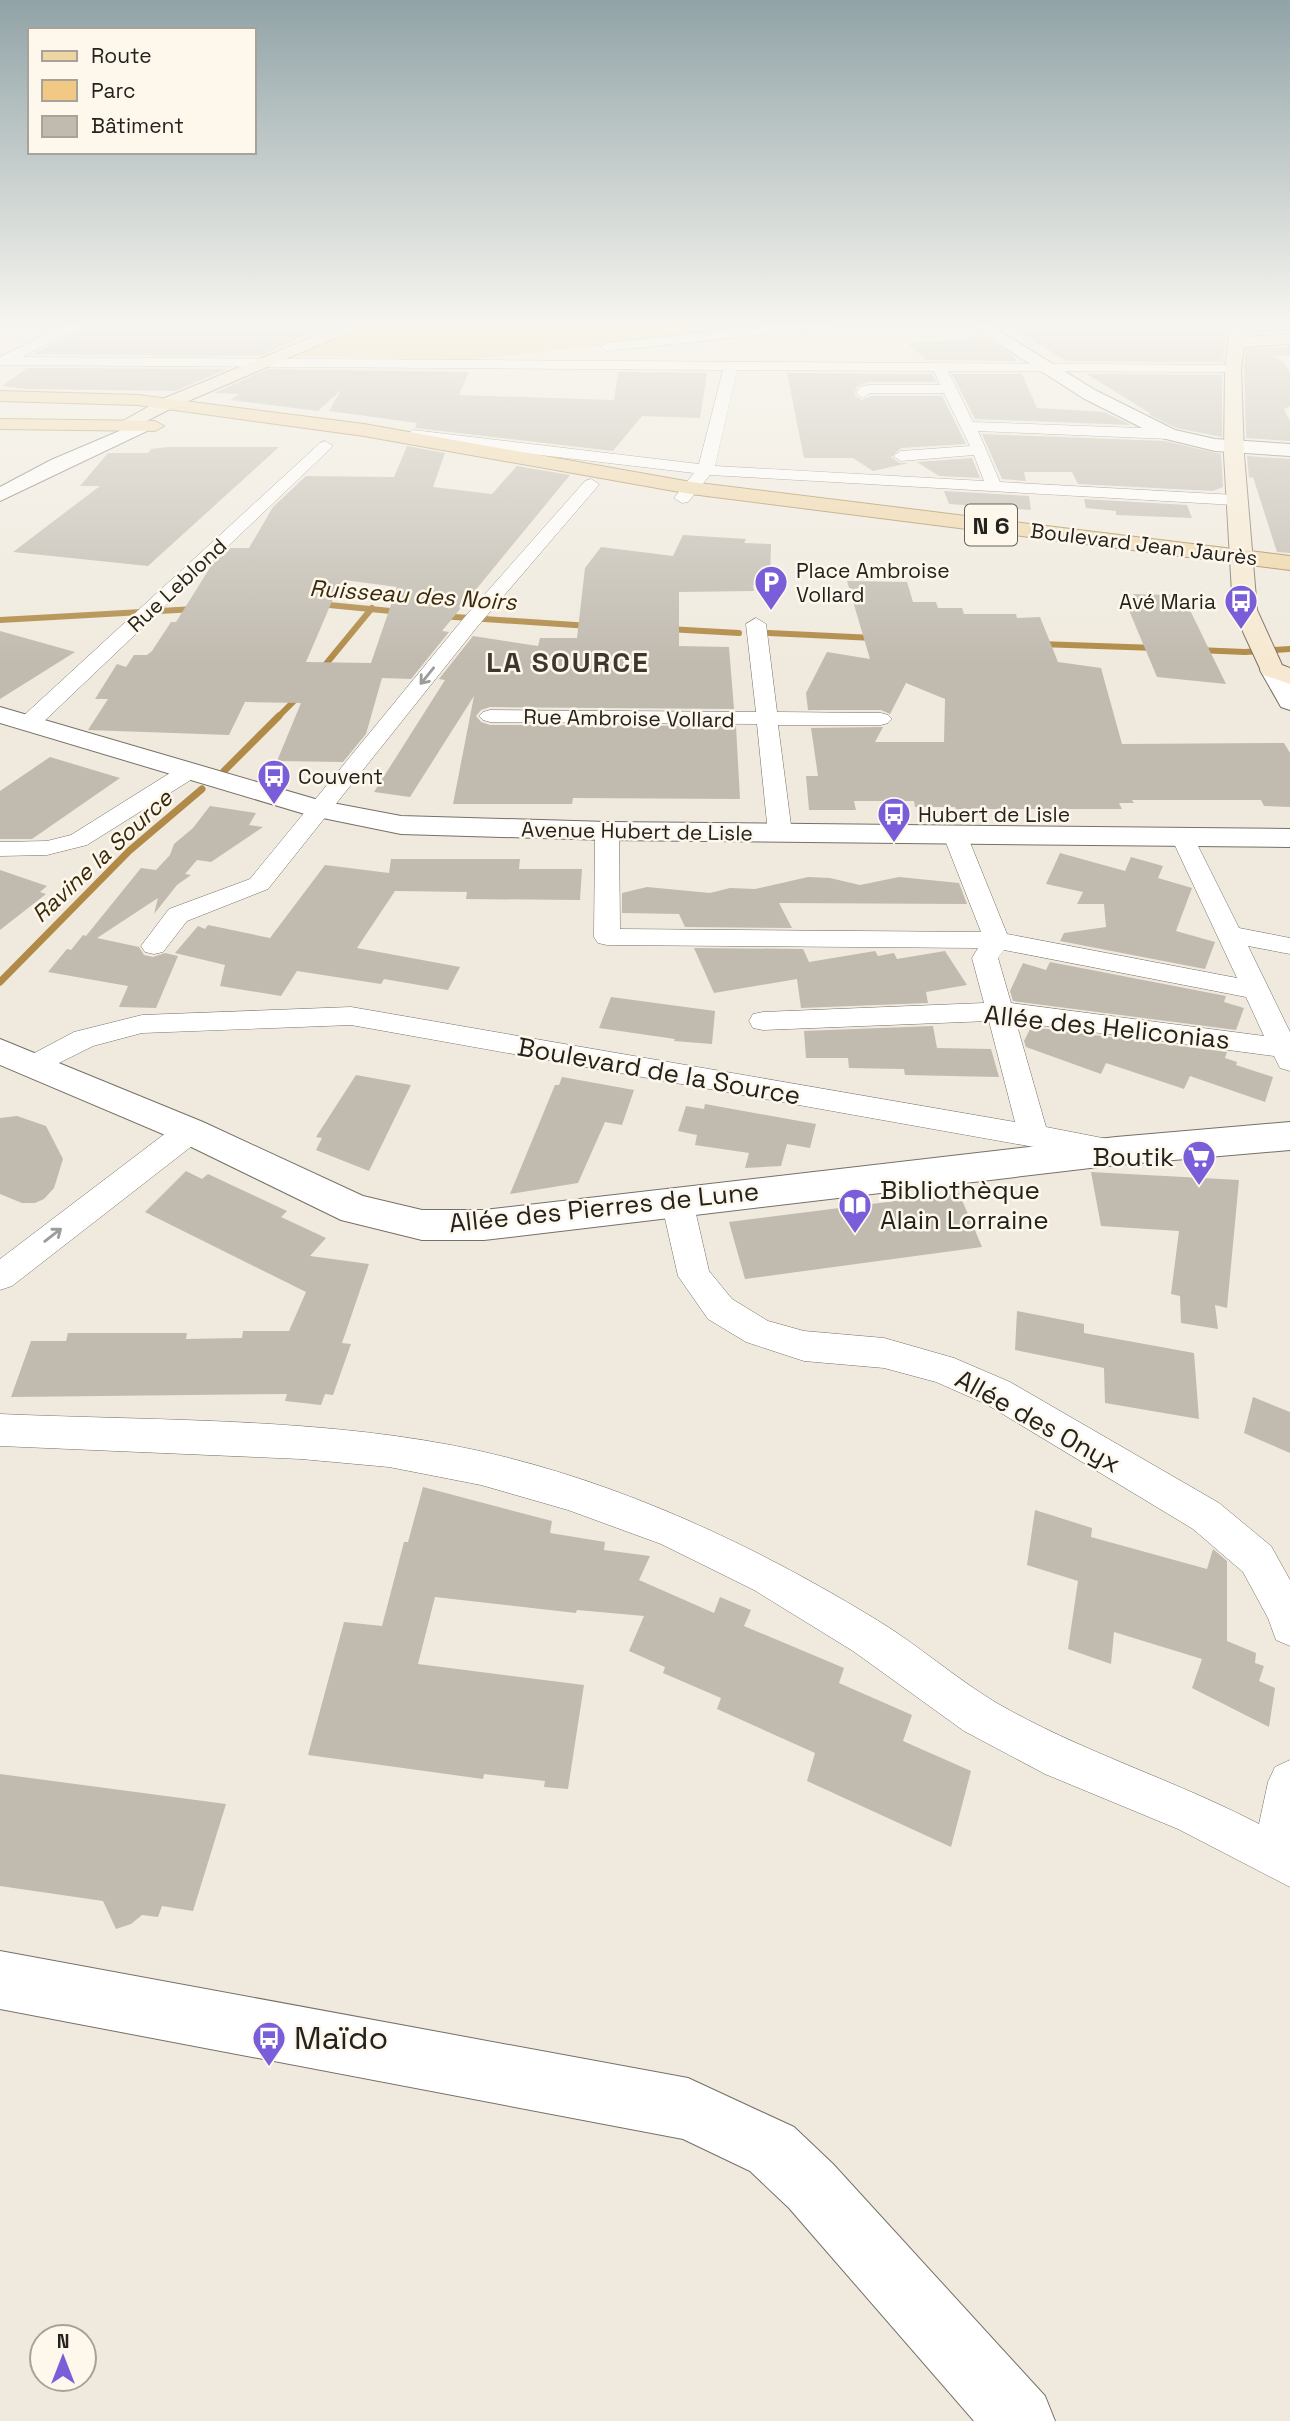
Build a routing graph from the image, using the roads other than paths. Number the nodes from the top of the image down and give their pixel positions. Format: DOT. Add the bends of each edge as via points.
graph roads {
  1 [pos="103,437"];
  2 [pos="118,437"];
  3 [pos="323,437"];
  4 [pos="400,437"];
  5 [pos="424,437"];
  6 [pos="714,437"];
  7 [pos="973,437"];
  8 [pos="1181,437"];
  9 [pos="1234,437"];
  10 [pos="325,446"];
  11 [pos="1234,446"];
  12 [pos="980,450"];
  13 [pos="1290,450"];
  14 [pos="901,456"];
  15 [pos="58,464"];
  16 [pos="706,470"];
  17 [pos="591,484"];
  18 [pos="994,486"];
  19 [pos="686,493"];
  20 [pos="0,495"];
  21 [pos="1235,500"];
  22 [pos="1290,563"];
  23 [pos="1242,564"];
  24 [pos="1290,579"];
  25 [pos="756,624"];
  26 [pos="1272,663"];
  27 [pos="1290,702"];
  28 [pos="0,715"];
  29 [pos="490,716"];
  30 [pos="767,719"];
  31 [pos="881,719"];
  32 [pos="29,723"];
  33 [pos="189,771"];
  34 [pos="318,809"];
  35 [pos="607,831"];
  36 [pos="780,833"];
  37 [pos="955,835"];
  38 [pos="1183,837"];
  39 [pos="1290,838"];
  40 [pos="0,849"];
  41 [pos="1229,934"];
  42 [pos="997,940"];
  43 [pos="154,946"];
  44 [pos="1290,946"];
  45 [pos="1270,1004"];
  46 [pos="1001,1011"];
  47 [pos="763,1021"];
  48 [pos="0,1051"];
  49 [pos="1287,1054"];
  50 [pos="35,1065"];
  51 [pos="190,1131"];
  52 [pos="1034,1136"];
  53 [pos="1290,1136"];
  54 [pos="1116,1150"];
  55 [pos="677,1201"];
  56 [pos="0,1277"];
  57 [pos="0,1430"];
  58 [pos="1290,1626"];
  59 [pos="1290,1782"];
  60 [pos="1283,1860"];
  61 [pos="0,1980"];
  62 [pos="1010,2415"];
  1 -- 15 [label="street"];
  2 -- 15 [label="street"];
  3 -- 17 [label="main road, Boulevard Jean Jaurès / N 6"];
  4 -- 19 [label="main road, Boulevard Jean Jaurès / N 6"];
  5 -- 16 [label="street"];
  6 -- 16 [label="street"];
  7 -- 12 [label="street"];
  8 -- 11 [label="street"];
  9 -- 11 [label="main road"];
  10 -- 32 [label="street, Rue Leblond"];
  11 -- 13 [label="street"];
  11 -- 21 [label="main road"];
  12 -- 14 [label="street"];
  12 -- 18 [label="street"];
  15 -- 20 [label="street"];
  16 -- 18 [label="street"];
  16 -- 19 [label="street"];
  17 -- 19 [label="main road, Boulevard Jean Jaurès / N 6"];
  17 -- 34 [label="street, one-way" via="473,619"];
  18 -- 21 [label="street"];
  19 -- 23 [label="main road, Boulevard Jean Jaurès / N 6" via="871,526"];
  21 -- 23 [label="main road"];
  22 -- 23 [label="main road, Boulevard Jean Jaurès / N 6"];
  23 -- 24 [label="main road, Boulevard Jean Jaurès / N 6"];
  23 -- 26 [label="main road" via="1245,610"];
  25 -- 30 [label="street, Rue Ambroise Vollard"];
  26 -- 27 [label="street"];
  28 -- 32 [label="street, Avenue Hubert de Lisle"];
  29 -- 30 [label="street, Rue Ambroise Vollard"];
  30 -- 31 [label="street, Rue Ambroise Vollard"];
  30 -- 36 [label="street, Rue Ambroise Vollard"];
  32 -- 33 [label="street, Avenue Hubert de Lisle"];
  33 -- 34 [label="street, Avenue Hubert de Lisle"];
  33 -- 40 [label="street" via="79,840 47,848"];
  34 -- 35 [label="street, Avenue Hubert de Lisle" via="401,825"];
  34 -- 43 [label="street" via="260,884 178,915"];
  35 -- 36 [label="street, Avenue Hubert de Lisle"];
  35 -- 42 [label="street, Allée des Heliconias" via="607,936"];
  36 -- 37 [label="street, Avenue Hubert de Lisle"];
  37 -- 38 [label="street, Avenue Hubert de Lisle"];
  37 -- 42 [label="street"];
  38 -- 39 [label="street, Avenue Hubert de Lisle"];
  38 -- 41 [label="street, Allée des Heliconias"];
  41 -- 44 [label="street"];
  41 -- 45 [label="street, Allée des Heliconias"];
  42 -- 45 [label="street, Allée des Heliconias"];
  42 -- 46 [label="street" via="985,958"];
  45 -- 49 [label="street, Allée des Heliconias"];
  46 -- 47 [label="street, Allée des Heliconias"];
  46 -- 49 [label="street, Allée des Heliconias"];
  46 -- 52 [label="street"];
  48 -- 50 [label="street, Allée des Pierres de Lune"];
  50 -- 51 [label="street, Allée des Pierres de Lune"];
  50 -- 52 [label="street, Boulevard de la Source" via="84,1039 142,1024 351,1016"];
  51 -- 55 [label="street, Allée des Pierres de Lune" via="355,1209 422,1225 484,1225"];
  56 -- 51 [label="street, one-way"];
  52 -- 54 [label="street, Boulevard de la Source"];
  53 -- 54 [label="street, Boulevard de la Source"];
  54 -- 55 [label="street, Allée des Pierres de Lune"];
  55 -- 58 [label="street, Allée des Onyx" via="694,1276 720,1309 758,1332 804,1346 884,1353 942,1369 998,1393 1206,1516 1257,1559"];
  57 -- 60 [label="street" via="389,1451 481,1468 568,1493 672,1530 768,1577 867,1637 979,1716 1060,1759 1193,1813"];
  59 -- 60 [label="street"];
  61 -- 62 [label="street" via="688,2109 772,2149 811,2186"];
}
